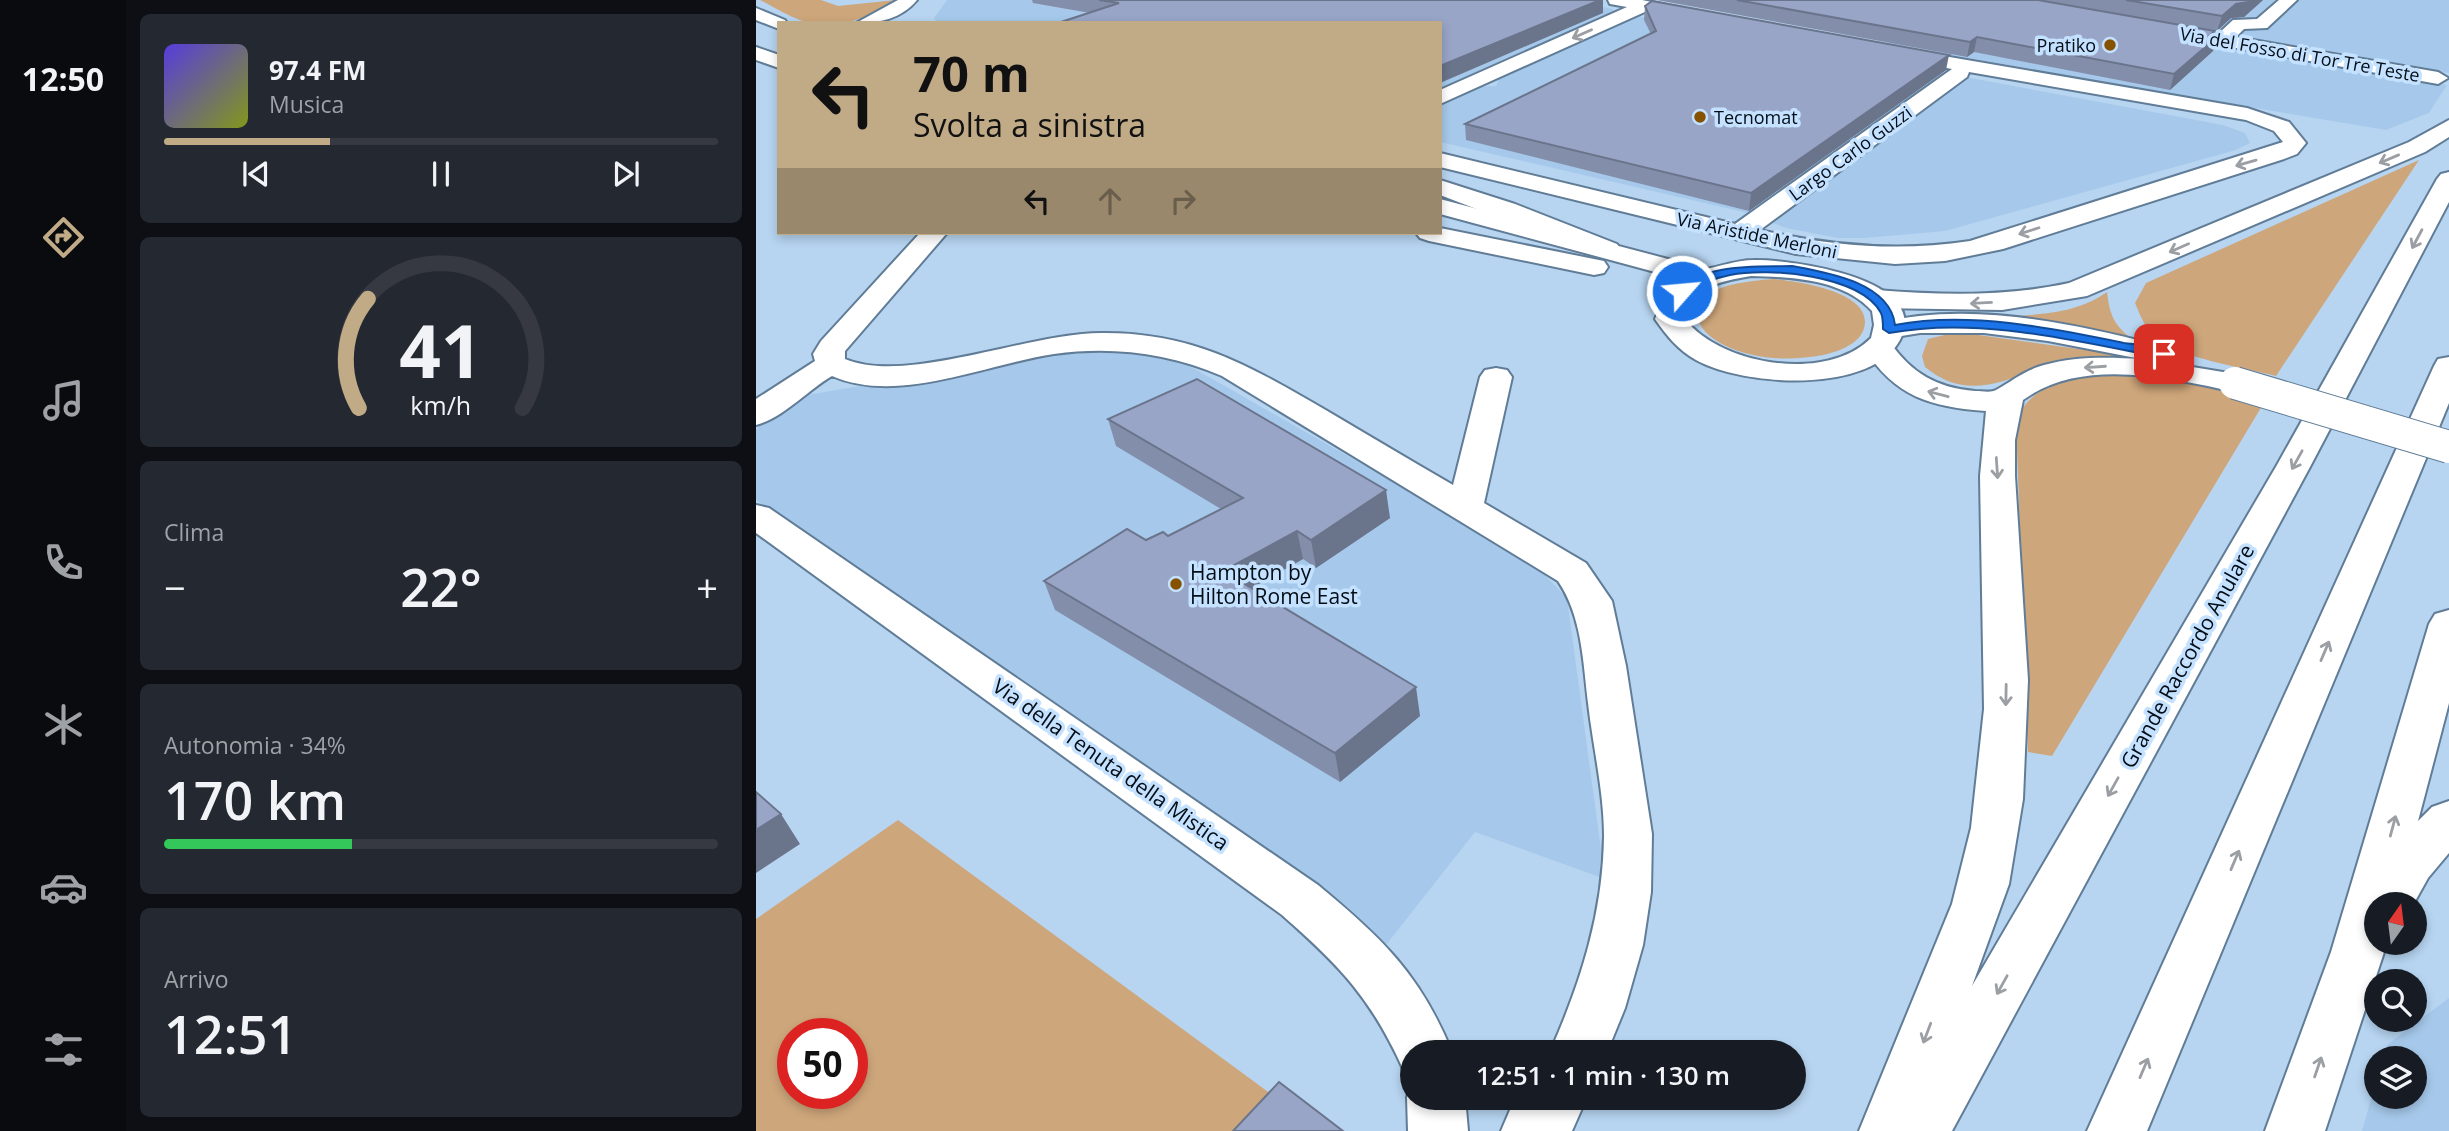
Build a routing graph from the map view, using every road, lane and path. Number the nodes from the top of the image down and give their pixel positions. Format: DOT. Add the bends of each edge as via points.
graph roads {
  1 [pos="909,0"];
  2 [pos="921,0"];
  3 [pos="2289,0"];
  4 [pos="1623,6"];
  5 [pos="757,20"];
  6 [pos="870,21"];
  7 [pos="895,21"];
  8 [pos="777,22"];
  9 [pos="777,24"];
  10 [pos="1717,24"];
  11 [pos="2143,26"];
  12 [pos="777,40"];
  13 [pos="2222,40"];
  14 [pos="756,53"];
  15 [pos="777,61"];
  16 [pos="1960,73"];
  17 [pos="2438,78"];
  18 [pos="1442,97"];
  19 [pos="2449,127"];
  20 [pos="1442,149"];
  21 [pos="2276,154"];
  22 [pos="1442,160"];
  23 [pos="1514,171"];
  24 [pos="2449,178"];
  25 [pos="1442,188"];
  26 [pos="1442,207"];
  27 [pos="1442,226"];
  28 [pos="1747,227"];
  29 [pos="932,235"];
  30 [pos="1440,235"];
  31 [pos="1626,257"];
  32 [pos="1594,267"];
  33 [pos="1707,278"];
  34 [pos="1875,299"];
  35 [pos="1674,300"];
  36 [pos="1884,339"];
  37 [pos="831,364"];
  38 [pos="2449,366"];
  39 [pos="1496,376"];
  40 [pos="2241,379"];
  41 [pos="2005,401"];
  42 [pos="756,415"];
  43 [pos="2449,433"];
  44 [pos="2449,447"];
  45 [pos="1465,507"];
  46 [pos="756,516"];
  47 [pos="2449,624"];
  48 [pos="2449,820"];
  49 [pos="2379,892"];
  50 [pos="2394,892"];
  51 [pos="2364,945"];
  52 [pos="1420,1040"];
  53 [pos="1583,1040"];
  54 [pos="1437,1110"];
  55 [pos="1552,1110"];
  56 [pos="1438,1131"];
  57 [pos="1531,1131"];
  58 [pos="1889,1131"];
  59 [pos="1920,1131"];
  60 [pos="2117,1131"];
  61 [pos="2295,1131"];
  1 -- 6 [label="main road"];
  2 -- 7 [label="main road"];
  3 -- 13 [label="main road" via="2261,24 2239,24"];
  4 -- 10 [label="main road"];
  4 -- 18 [label="main road, one-way"];
  5 -- 8 [label="main road"];
  5 -- 9 [label="main road"];
  5 -- 12 [label="main road"];
  11 -- 13 [label="main road, Via del Fosso di Tor Tre Teste"];
  13 -- 17 [label="main road, Via del Fosso di Tor Tre Teste"];
  14 -- 15 [label="main road"];
  16 -- 21 [label="main road" via="2239,124 2276,142"];
  16 -- 21 [label="main road" via="1878,54 2259,117 2278,124 2294,139 2294,146"];
  16 -- 28 [label="main road, Largo Carlo Guzzi"];
  19 -- 34 [label="main road, one-way" via="2417,147 2077,290 1968,304"];
  20 -- 23 [label="main road"];
  21 -- 28 [label="main road, Via Aristide Merloni, one-way" via="1994,243 1946,253 1848,254"];
  22 -- 23 [label="main road"];
  23 -- 28 [label="main road, Via Aristide Merloni"];
  24 -- 59 [label="main road, Grande Raccordo Anulare, one-way" via="2294,465"];
  25 -- 31 [label="main road"];
  26 -- 31 [label="main road"];
  27 -- 32 [label="main road"];
  29 -- 37 [label="main road" via="832,347 828,354"];
  30 -- 32 [label="main road"];
  31 -- 33 [label="main road"];
  32 -- 35 [label="main road" via="1646,282"];
  33 -- 34 [label="main road" via="1751,268 1792,269 1839,280"];
  33 -- 35 [label="main road"];
  34 -- 36 [label="main road" via="1887,313"];
  35 -- 36 [label="main road" via="1670,319 1675,330 1696,349 1732,364 1776,371 1821,370 1859,360"];
  36 -- 40 [label="main road" via="1942,323 2018,329 2100,341"];
  41 -- 36 [label="main road, one-way" via="1964,400 1922,389 1891,369"];
  37 -- 42 [label="main road"];
  37 -- 45 [label="main road" via="858,377 882,378 1074,343 1132,343 1182,350 1233,369"];
  60 -- 38 [label="main road, one-way"];
  39 -- 45 [label="main road"];
  40 -- 41 [label="main road, one-way" via="2098,366 2034,380"];
  40 -- 43 [label="main road"];
  40 -- 44 [label="main road, bridge"];
  41 -- 58 [label="main road, one-way" via="1996,453 2006,654 2001,778 1984,884"];
  45 -- 53 [label="main road" via="1572,572 1592,601 1628,834 1626,892 1616,945"];
  46 -- 52 [label="main road, Via della Tenuta della Mistica" via="1300,900 1351,943 1391,987"];
  49 -- 47 [label="main road, one-way"];
  48 -- 50 [label="main road" via="2410,864"];
  61 -- 51 [label="main road, one-way"];
  54 -- 56 [label="main road"];
  55 -- 57 [label="main road"];
}
